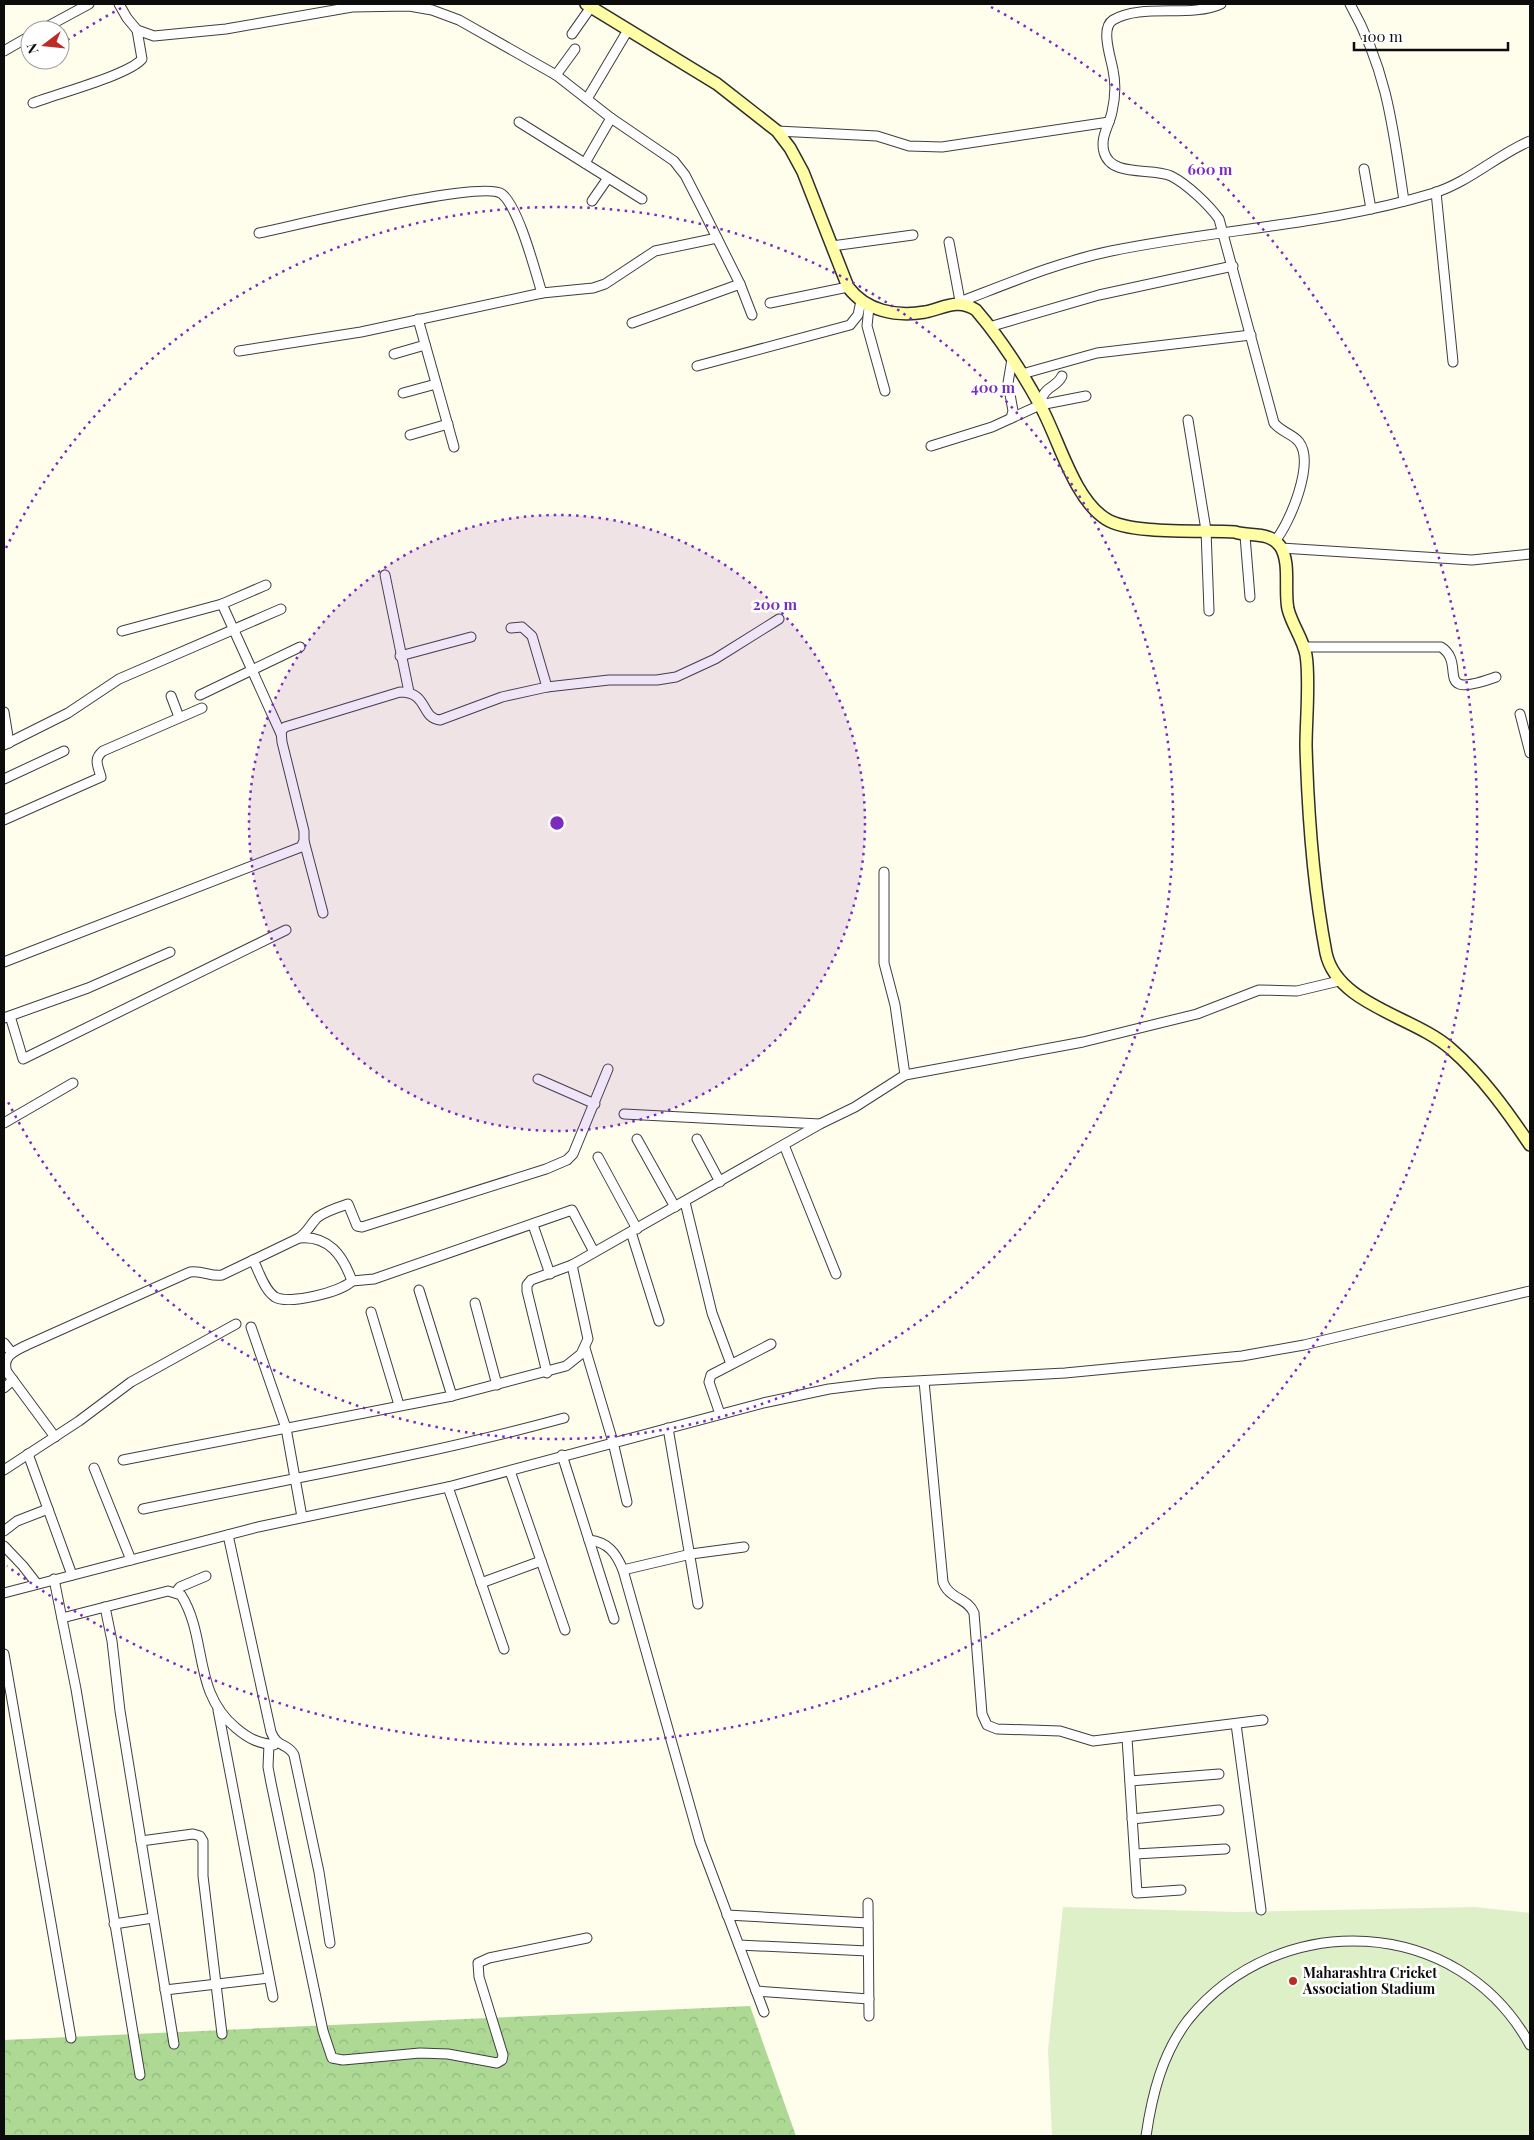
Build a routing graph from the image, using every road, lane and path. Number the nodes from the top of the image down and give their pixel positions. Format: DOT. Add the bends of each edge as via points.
graph roads {
  1 [pos="89,4"];
  2 [pos="119,4"];
  3 [pos="1221,4"];
  4 [pos="1350,4"];
  5 [pos="353,5"];
  6 [pos="588,6"];
  7 [pos="59,20"];
  8 [pos="137,30"];
  9 [pos="628,30"];
  10 [pos="572,34"];
  11 [pos="20,42"];
  12 [pos="575,49"];
  13 [pos="4,51"];
  14 [pos="556,75"];
  15 [pos="587,99"];
  16 [pos="32,103"];
  17 [pos="610,118"];
  18 [pos="519,122"];
  19 [pos="1109,122"];
  20 [pos="777,131"];
  21 [pos="1530,141"];
  22 [pos="585,163"];
  23 [pos="1364,169"];
  24 [pos="608,178"];
  25 [pos="1436,192"];
  26 [pos="642,199"];
  27 [pos="592,201"];
  28 [pos="1404,201"];
  29 [pos="1371,208"];
  30 [pos="1224,231"];
  31 [pos="259,233"];
  32 [pos="912,235"];
  33 [pos="717,238"];
  34 [pos="949,242"];
  35 [pos="832,246"];
  36 [pos="1233,266"];
  37 [pos="740,284"];
  38 [pos="848,287"];
  39 [pos="542,293"];
  40 [pos="958,302"];
  41 [pos="770,303"];
  42 [pos="865,304"];
  43 [pos="752,315"];
  44 [pos="418,319"];
  45 [pos="632,323"];
  46 [pos="989,327"];
  47 [pos="1250,335"];
  48 [pos="425,344"];
  49 [pos="239,351"];
  50 [pos="394,354"];
  51 [pos="1012,359"];
  52 [pos="1453,362"];
  53 [pos="697,366"];
  54 [pos="1022,374"];
  55 [pos="1062,376"];
  56 [pos="436,384"];
  57 [pos="885,391"];
  58 [pos="403,394"];
  59 [pos="1086,396"];
  60 [pos="1040,405"];
  61 [pos="1011,418"];
  62 [pos="1188,420"];
  63 [pos="448,424"];
  64 [pos="410,435"];
  65 [pos="931,446"];
  66 [pos="454,447"];
  67 [pos="1206,530"];
  68 [pos="1245,536"];
  69 [pos="1278,544"];
  70 [pos="1530,554"];
  71 [pos="385,575"];
  72 [pos="266,585"];
  73 [pos="1250,597"];
  74 [pos="222,604"];
  75 [pos="281,609"];
  76 [pos="1209,611"];
  77 [pos="778,619"];
  78 [pos="511,628"];
  79 [pos="234,630"];
  80 [pos="122,632"];
  81 [pos="471,637"];
  82 [pos="300,647"];
  83 [pos="1303,647"];
  84 [pos="400,656"];
  85 [pos="252,670"];
  86 [pos="1496,677"];
  87 [pos="547,687"];
  88 [pos="409,692"];
  89 [pos="200,695"];
  90 [pos="171,696"];
  91 [pos="202,708"];
  92 [pos="4,712"];
  93 [pos="1520,714"];
  94 [pos="179,717"];
  95 [pos="281,734"];
  96 [pos="7,744"];
  97 [pos="64,751"];
  98 [pos="1530,753"];
  99 [pos="4,779"];
  100 [pos="4,820"];
  101 [pos="304,841"];
  102 [pos="884,872"];
  103 [pos="323,913"];
  104 [pos="286,930"];
  105 [pos="170,952"];
  106 [pos="4,959"];
  107 [pos="1339,981"];
  108 [pos="7,1017"];
  109 [pos="608,1069"];
  110 [pos="905,1075"];
  111 [pos="538,1079"];
  112 [pos="73,1082"];
  113 [pos="594,1104"];
  114 [pos="624,1114"];
  115 [pos="4,1123"];
  116 [pos="820,1124"];
  117 [pos="697,1138"];
  118 [pos="637,1139"];
  119 [pos="784,1145"];
  120 [pos="1530,1145"];
  121 [pos="598,1157"];
  122 [pos="720,1182"];
  123 [pos="685,1202"];
  124 [pos="675,1207"];
  125 [pos="534,1225"];
  126 [pos="634,1230"];
  127 [pos="299,1238"];
  128 [pos="594,1252"];
  129 [pos="253,1260"];
  130 [pos="572,1265"];
  131 [pos="550,1274"];
  132 [pos="836,1274"];
  133 [pos="352,1281"];
  134 [pos="419,1290"];
  135 [pos="1530,1291"];
  136 [pos="476,1304"];
  137 [pos="371,1312"];
  138 [pos="659,1321"];
  139 [pos="236,1324"];
  140 [pos="251,1327"];
  141 [pos="4,1343"];
  142 [pos="771,1344"];
  143 [pos="585,1348"];
  144 [pos="12,1353"];
  145 [pos="731,1364"];
  146 [pos="546,1373"];
  147 [pos="13,1380"];
  148 [pos="924,1381"];
  149 [pos="497,1385"];
  150 [pos="4,1388"];
  151 [pos="452,1396"];
  152 [pos="399,1405"];
  153 [pos="720,1414"];
  154 [pos="564,1418"];
  155 [pos="286,1428"];
  156 [pos="668,1428"];
  157 [pos="55,1437"];
  158 [pos="613,1442"];
  159 [pos="28,1454"];
  160 [pos="562,1455"];
  161 [pos="123,1460"];
  162 [pos="5,1466"];
  163 [pos="94,1468"];
  164 [pos="510,1471"];
  165 [pos="295,1478"];
  166 [pos="448,1488"];
  167 [pos="627,1502"];
  168 [pos="48,1510"];
  169 [pos="143,1510"];
  170 [pos="302,1517"];
  171 [pos="4,1531"];
  172 [pos="228,1535"];
  173 [pos="589,1540"];
  174 [pos="4,1546"];
  175 [pos="744,1547"];
  176 [pos="691,1554"];
  177 [pos="131,1560"];
  178 [pos="541,1561"];
  179 [pos="623,1570"];
  180 [pos="72,1575"];
  181 [pos="206,1576"];
  182 [pos="54,1579"];
  183 [pos="481,1583"];
  184 [pos="37,1584"];
  185 [pos="176,1592"];
  186 [pos="4,1593"];
  187 [pos="698,1604"];
  188 [pos="105,1607"];
  189 [pos="62,1618"];
  190 [pos="614,1620"];
  191 [pos="565,1630"];
  192 [pos="504,1649"];
  193 [pos="4,1654"];
  194 [pos="218,1709"];
  195 [pos="1264,1720"];
  196 [pos="1236,1724"];
  197 [pos="1127,1738"];
  198 [pos="269,1744"];
  199 [pos="279,1745"];
  200 [pos="1218,1774"];
  201 [pos="1130,1781"];
  202 [pos="1219,1810"];
  203 [pos="1132,1819"];
  204 [pos="141,1841"];
  205 [pos="1225,1849"];
  206 [pos="1135,1854"];
  207 [pos="1182,1890"];
  208 [pos="868,1903"];
  209 [pos="1261,1910"];
  210 [pos="727,1915"];
  211 [pos="153,1918"];
  212 [pos="868,1923"];
  213 [pos="114,1924"];
  214 [pos="587,1938"];
  215 [pos="330,1943"];
  216 [pos="739,1945"];
  217 [pos="868,1951"];
  218 [pos="269,1978"];
  219 [pos="217,1984"];
  220 [pos="165,1990"];
  221 [pos="756,1991"];
  222 [pos="273,1997"];
  223 [pos="869,1999"];
  224 [pos="764,2012"];
  225 [pos="869,2016"];
  226 [pos="222,2034"];
  227 [pos="71,2038"];
  228 [pos="174,2044"];
  229 [pos="1530,2045"];
  230 [pos="140,2075"];
  231 [pos="1146,2136"];
  1 -- 7 [label="street"];
  2 -- 8 [label="street"];
  3 -- 19 [label="street" via="1124,16 1112,21 1108,37 1114,98"];
  4 -- 28 [label="street" via="1369,39 1390,104"];
  5 -- 8 [label="street" via="226,29 154,36"];
  5 -- 14 [label="street" via="409,6 432,10 459,20"];
  6 -- 9 [label="street"];
  6 -- 10 [label="street"];
  8 -- 16 [label="street" via="142,59 137,65 121,74"];
  9 -- 15 [label="street"];
  9 -- 20 [label="street" via="717,84"];
  11 -- 13 [label="street"];
  12 -- 14 [label="street"];
  14 -- 15 [label="street"];
  15 -- 17 [label="street"];
  17 -- 22 [label="street"];
  17 -- 33 [label="street" via="674,161 692,188"];
  18 -- 22 [label="street"];
  19 -- 20 [label="street" via="942,147 909,146 877,136"];
  19 -- 30 [label="street" via="1103,139 1104,153 1109,162 1119,168 1156,171 1172,177 1213,211"];
  20 -- 35 [label="street" via="803,172"];
  21 -- 25 [label="street"];
  22 -- 24 [label="street"];
  23 -- 29 [label="street"];
  24 -- 26 [label="street"];
  24 -- 27 [label="street"];
  25 -- 28 [label="street"];
  25 -- 52 [label="street"];
  28 -- 29 [label="street"];
  29 -- 30 [label="street" via="1317,219"];
  30 -- 36 [label="street"];
  30 -- 40 [label="street" via="1075,260"];
  31 -- 39 [label="street" via="449,193 495,191 503,195 517,222"];
  32 -- 35 [label="street"];
  33 -- 37 [label="street"];
  33 -- 39 [label="street" via="655,251 605,284 593,288"];
  34 -- 40 [label="street"];
  35 -- 38 [label="street"];
  36 -- 46 [label="street" via="1099,295"];
  36 -- 47 [label="street"];
  37 -- 43 [label="street"];
  37 -- 45 [label="street"];
  38 -- 41 [label="street"];
  38 -- 42 [label="street"];
  39 -- 44 [label="street"];
  40 -- 42 [label="street" via="912,313"];
  40 -- 46 [label="street" via="976,310"];
  42 -- 53 [label="street" via="850,325"];
  42 -- 57 [label="street" via="867,326"];
  44 -- 48 [label="street"];
  44 -- 49 [label="street" via="361,332"];
  46 -- 51 [label="street"];
  47 -- 54 [label="street" via="1097,353"];
  47 -- 69 [label="street" via="1274,423 1298,441 1303,452 1304,476"];
  48 -- 50 [label="street"];
  48 -- 56 [label="street"];
  51 -- 54 [label="street"];
  51 -- 61 [label="street" via="1008,383 1013,411"];
  54 -- 60 [label="street"];
  55 -- 60 [label="street" via="1046,391"];
  56 -- 58 [label="street"];
  56 -- 63 [label="street"];
  59 -- 60 [label="street"];
  60 -- 61 [label="street"];
  60 -- 67 [label="street" via="1080,491 1106,519 1138,528"];
  61 -- 65 [label="street"];
  62 -- 67 [label="street"];
  63 -- 64 [label="street"];
  63 -- 66 [label="street"];
  67 -- 68 [label="street"];
  67 -- 76 [label="street"];
  68 -- 69 [label="street" via="1265,536"];
  68 -- 73 [label="street"];
  69 -- 70 [label="street" via="1472,560"];
  69 -- 83 [label="street" via="1285,568 1288,609"];
  71 -- 84 [label="street"];
  72 -- 74 [label="street"];
  74 -- 79 [label="street"];
  74 -- 80 [label="street"];
  75 -- 79 [label="street"];
  77 -- 87 [label="street" via="715,659 676,677"];
  78 -- 87 [label="street" via="522,627 532,636"];
  79 -- 85 [label="street"];
  79 -- 96 [label="street" via="118,679 68,713"];
  81 -- 84 [label="street"];
  82 -- 85 [label="street"];
  83 -- 86 [label="street" via="1441,647 1449,658 1456,682 1461,686 1473,686"];
  83 -- 107 [label="street" via="1306,655 1307,780 1314,878 1327,955"];
  84 -- 88 [label="street"];
  85 -- 89 [label="street"];
  85 -- 95 [label="street"];
  87 -- 88 [label="street" via="502,697 440,720 434,720 420,698"];
  88 -- 95 [label="street" via="388,695 286,728"];
  90 -- 94 [label="street"];
  91 -- 94 [label="street"];
  92 -- 96 [label="street"];
  93 -- 98 [label="street"];
  94 -- 100 [label="street" via="103,751 96,762 101,777"];
  95 -- 101 [label="street"];
  97 -- 99 [label="street"];
  101 -- 103 [label="street"];
  101 -- 106 [label="street" via="294,852"];
  102 -- 110 [label="street" via="884,963 896,1005"];
  104 -- 108 [label="street" via="22,1059"];
  105 -- 108 [label="street" via="88,988"];
  107 -- 110 [label="street" via="1297,990 1259,990 1197,1014 1084,1042"];
  107 -- 120 [label="street" via="1451,1048 1495,1096"];
  109 -- 113 [label="street"];
  110 -- 116 [label="street" via="856,1107"];
  111 -- 113 [label="street"];
  112 -- 115 [label="street"];
  113 -- 127 [label="street" via="573,1154 558,1165 362,1227 357,1226 348,1204 319,1217"];
  114 -- 116 [label="street"];
  116 -- 119 [label="street"];
  117 -- 122 [label="street"];
  118 -- 124 [label="street"];
  119 -- 122 [label="street"];
  119 -- 132 [label="street"];
  121 -- 126 [label="street"];
  122 -- 123 [label="street"];
  123 -- 124 [label="street"];
  123 -- 145 [label="street" via="712,1313"];
  124 -- 126 [label="street"];
  125 -- 128 [label="street" via="572,1210"];
  125 -- 131 [label="street"];
  125 -- 133 [label="street" via="374,1279"];
  126 -- 128 [label="street"];
  126 -- 138 [label="street"];
  127 -- 129 [label="street"];
  127 -- 133 [label="street" via="311,1236 335,1248"];
  128 -- 130 [label="street"];
  129 -- 133 [label="street" via="270,1292 285,1300 334,1292"];
  129 -- 144 [label="street" via="222,1276 199,1270 190,1272"];
  130 -- 131 [label="street"];
  130 -- 143 [label="street" via="587,1333"];
  131 -- 146 [label="street" via="527,1285"];
  134 -- 151 [label="street"];
  135 -- 148 [label="street" via="1304,1346 1242,1356 1065,1373"];
  136 -- 149 [label="street"];
  137 -- 152 [label="street"];
  139 -- 157 [label="street" via="131,1382"];
  140 -- 155 [label="street"];
  141 -- 144 [label="street"];
  142 -- 145 [label="street"];
  143 -- 146 [label="street" via="573,1362"];
  143 -- 158 [label="street"];
  144 -- 147 [label="street" via="5,1366"];
  145 -- 153 [label="street" via="711,1375 709,1382"];
  146 -- 149 [label="street"];
  147 -- 150 [label="street"];
  147 -- 157 [label="street"];
  148 -- 153 [label="street" via="829,1389"];
  148 -- 197 [label="street" via="943,1582 948,1593 967,1602 974,1613 984,1721 990,1728 1060,1730 1093,1741"];
  149 -- 151 [label="street"];
  151 -- 152 [label="street"];
  152 -- 155 [label="street"];
  153 -- 156 [label="street"];
  154 -- 165 [label="street" via="466,1444"];
  155 -- 161 [label="street"];
  155 -- 165 [label="street"];
  156 -- 158 [label="street"];
  156 -- 176 [label="street"];
  157 -- 159 [label="street"];
  158 -- 160 [label="street"];
  158 -- 167 [label="street"];
  159 -- 162 [label="street"];
  159 -- 168 [label="street"];
  160 -- 164 [label="street"];
  160 -- 173 [label="street"];
  163 -- 177 [label="street"];
  164 -- 166 [label="street"];
  164 -- 178 [label="street"];
  165 -- 169 [label="street"];
  165 -- 170 [label="street"];
  166 -- 170 [label="street"];
  166 -- 183 [label="street"];
  168 -- 171 [label="street" via="17,1521"];
  168 -- 180 [label="street"];
  170 -- 172 [label="street"];
  172 -- 177 [label="street"];
  172 -- 199 [label="street" via="260,1691 271,1732"];
  173 -- 179 [label="street" via="601,1541 611,1548"];
  173 -- 190 [label="street"];
  174 -- 184 [label="street"];
  175 -- 176 [label="street"];
  176 -- 179 [label="street"];
  176 -- 187 [label="street"];
  177 -- 180 [label="street"];
  178 -- 183 [label="street"];
  178 -- 191 [label="street"];
  179 -- 210 [label="street" via="689,1806"];
  180 -- 182 [label="street"];
  181 -- 185 [label="street" via="180,1587"];
  182 -- 184 [label="street"];
  182 -- 189 [label="street"];
  183 -- 192 [label="street"];
  184 -- 186 [label="street"];
  185 -- 188 [label="street" via="168,1591"];
  185 -- 194 [label="street" via="187,1603 208,1690"];
  188 -- 189 [label="street"];
  188 -- 204 [label="street"];
  189 -- 213 [label="street"];
  193 -- 227 [label="street"];
  194 -- 198 [label="street" via="248,1739"];
  194 -- 218 [label="street"];
  195 -- 196 [label="street"];
  196 -- 197 [label="street"];
  196 -- 209 [label="street"];
  197 -- 201 [label="street"];
  198 -- 199 [label="street"];
  198 -- 214 [label="street" via="270,1783 322,2032 332,2058 343,2060 420,2053 448,2054 497,2063 503,2055 479,1977 478,1963"];
  199 -- 215 [label="street" via="294,1755 319,1872"];
  200 -- 201 [label="street"];
  201 -- 203 [label="street"];
  202 -- 203 [label="street"];
  203 -- 206 [label="street"];
  204 -- 211 [label="street"];
  204 -- 219 [label="street" via="193,1834 203,1841 203,1876"];
  205 -- 206 [label="street"];
  206 -- 207 [label="street" via="1137,1893"];
  208 -- 212 [label="street"];
  210 -- 212 [label="street"];
  210 -- 216 [label="street"];
  211 -- 213 [label="street"];
  211 -- 220 [label="street"];
  212 -- 217 [label="street"];
  213 -- 230 [label="street"];
  216 -- 217 [label="street"];
  216 -- 221 [label="street"];
  217 -- 223 [label="street"];
  218 -- 219 [label="street"];
  218 -- 222 [label="street"];
  219 -- 220 [label="street"];
  219 -- 226 [label="street"];
  220 -- 228 [label="street"];
  221 -- 223 [label="street"];
  221 -- 224 [label="street"];
  223 -- 225 [label="street"];
  229 -- 231 [label="street" via="1522,2029 1493,1996 1459,1970 1420,1951 1378,1941 1335,1940 1292,1948 1253,1965 1224,1984 1188,2021 1165,2058 1151,2099"];
}
